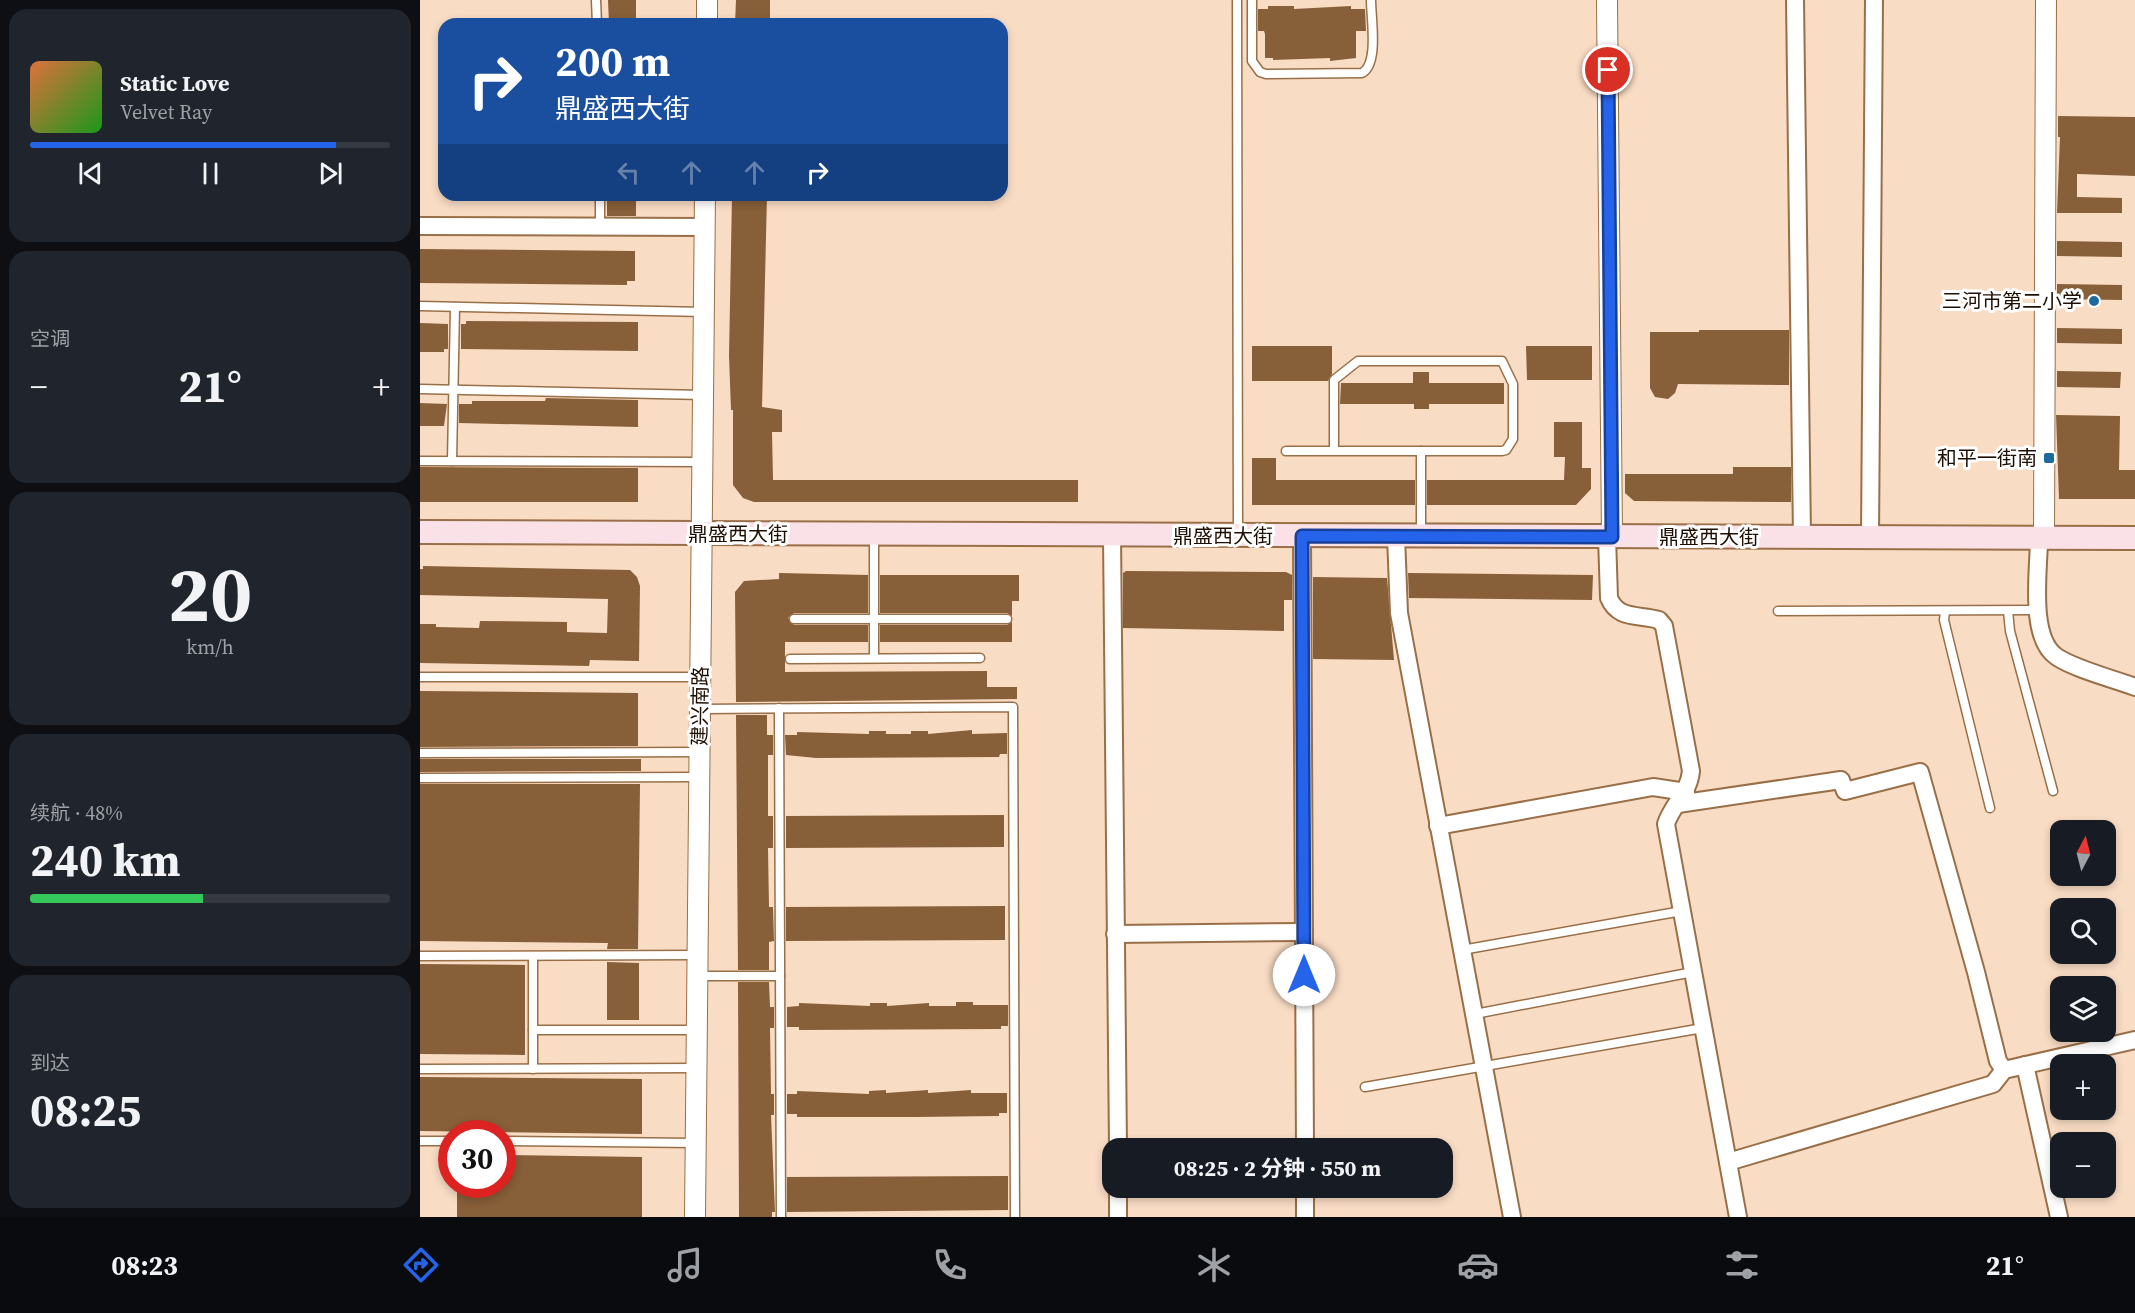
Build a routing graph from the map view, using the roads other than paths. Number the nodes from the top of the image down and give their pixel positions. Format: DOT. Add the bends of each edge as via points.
graph roads {
  1 [pos="597,0"];
  2 [pos="707,0"];
  3 [pos="1236,0"];
  4 [pos="1252,0"];
  5 [pos="1371,0"];
  6 [pos="1607,0"];
  7 [pos="1795,0"];
  8 [pos="1874,0"];
  9 [pos="2046,0"];
  10 [pos="597,18"];
  11 [pos="707,18"];
  12 [pos="600,201"];
  13 [pos="705,201"];
  14 [pos="420,226"];
  15 [pos="600,226"];
  16 [pos="705,227"];
  17 [pos="420,306"];
  18 [pos="455,307"];
  19 [pos="704,312"];
  20 [pos="420,389"];
  21 [pos="453,390"];
  22 [pos="703,394"];
  23 [pos="1286,451"];
  24 [pos="1334,451"];
  25 [pos="1421,451"];
  26 [pos="420,461"];
  27 [pos="452,461"];
  28 [pos="703,462"];
  29 [pos="420,532"];
  30 [pos="702,533"];
  31 [pos="874,534"];
  32 [pos="1112,535"];
  33 [pos="1238,536"];
  34 [pos="1302,536"];
  35 [pos="1396,536"];
  36 [pos="1421,537"];
  37 [pos="1610,537"];
  38 [pos="1802,537"];
  39 [pos="1870,538"];
  40 [pos="2042,538"];
  41 [pos="2135,538"];
  42 [pos="2008,610"];
  43 [pos="2038,610"];
  44 [pos="1778,611"];
  45 [pos="1945,611"];
  46 [pos="794,619"];
  47 [pos="874,619"];
  48 [pos="1007,619"];
  49 [pos="874,658"];
  50 [pos="980,658"];
  51 [pos="790,659"];
  52 [pos="420,677"];
  53 [pos="700,677"];
  54 [pos="2135,687"];
  55 [pos="779,708"];
  56 [pos="700,709"];
  57 [pos="700,752"];
  58 [pos="420,753"];
  59 [pos="699,777"];
  60 [pos="420,778"];
  61 [pos="2053,791"];
  62 [pos="1682,798"];
  63 [pos="1990,808"];
  64 [pos="1438,826"];
  65 [pos="1682,911"];
  66 [pos="1304,932"];
  67 [pos="1116,934"];
  68 [pos="1462,950"];
  69 [pos="420,956"];
  70 [pos="533,956"];
  71 [pos="697,956"];
  72 [pos="1693,972"];
  73 [pos="697,976"];
  74 [pos="780,976"];
  75 [pos="1475,1014"];
  76 [pos="1703,1028"];
  77 [pos="533,1030"];
  78 [pos="697,1030"];
  79 [pos="2135,1040"];
  80 [pos="1485,1064"];
  81 [pos="2025,1065"];
  82 [pos="696,1068"];
  83 [pos="420,1069"];
  84 [pos="533,1069"];
  85 [pos="2004,1070"];
  86 [pos="1365,1087"];
  87 [pos="1118,1138"];
  88 [pos="1305,1138"];
  89 [pos="420,1141"];
  90 [pos="438,1141"];
  91 [pos="516,1141"];
  92 [pos="695,1143"];
  93 [pos="1728,1162"];
  94 [pos="1118,1198"];
  95 [pos="1305,1198"];
  96 [pos="695,1217"];
  97 [pos="781,1217"];
  98 [pos="1015,1217"];
  99 [pos="1118,1217"];
  100 [pos="1305,1217"];
  101 [pos="1512,1217"];
  102 [pos="1738,1217"];
  103 [pos="2059,1217"];
  1 -- 10 [label="lane"];
  2 -- 11 [label="street"];
  3 -- 33 [label="lane"];
  4 -- 5 [label="lane" via="1252,61 1266,74 1368,70 1372,60"];
  6 -- 37 [label="street"];
  7 -- 38 [label="street"];
  8 -- 39 [label="street"];
  9 -- 40 [label="street"];
  12 -- 15 [label="lane"];
  13 -- 16 [label="street, 建兴南路"];
  14 -- 15 [label="street"];
  15 -- 16 [label="street"];
  16 -- 19 [label="street, 建兴南路"];
  17 -- 18 [label="lane"];
  18 -- 19 [label="lane"];
  18 -- 21 [label="lane"];
  19 -- 22 [label="street, 建兴南路"];
  20 -- 21 [label="lane"];
  21 -- 22 [label="lane"];
  21 -- 27 [label="lane"];
  22 -- 28 [label="street, 建兴南路"];
  23 -- 24 [label="lane"];
  24 -- 25 [label="lane"];
  24 -- 25 [label="lane" via="1334,380 1358,361 1502,361 1513,384 1510,447 1502,451"];
  25 -- 36 [label="lane"];
  26 -- 27 [label="lane"];
  27 -- 28 [label="lane"];
  28 -- 30 [label="street, 建兴南路"];
  29 -- 30 [label="main road, 鼎盛西大街"];
  30 -- 31 [label="main road, 鼎盛西大街"];
  30 -- 53 [label="street, 建兴南路"];
  31 -- 32 [label="main road, 鼎盛西大街"];
  31 -- 47 [label="lane"];
  32 -- 33 [label="main road, 鼎盛西大街"];
  32 -- 67 [label="street"];
  33 -- 34 [label="main road, 鼎盛西大街"];
  34 -- 35 [label="main road, 鼎盛西大街"];
  34 -- 66 [label="street"];
  35 -- 36 [label="main road, 鼎盛西大街"];
  35 -- 64 [label="street" via="1399,613"];
  36 -- 37 [label="main road, 鼎盛西大街"];
  37 -- 38 [label="main road, 鼎盛西大街"];
  37 -- 62 [label="street" via="1613,607 1621,613 1659,620 1664,626 1691,771"];
  38 -- 39 [label="main road, 鼎盛西大街"];
  39 -- 40 [label="main road, 鼎盛西大街"];
  40 -- 41 [label="main road, 鼎盛西大街"];
  40 -- 43 [label="street"];
  42 -- 43 [label="lane"];
  42 -- 45 [label="lane"];
  42 -- 61 [label="lane" via="2010,631"];
  43 -- 54 [label="street" via="2041,636 2056,657"];
  44 -- 45 [label="lane"];
  45 -- 63 [label="lane"];
  46 -- 47 [label="lane"];
  47 -- 48 [label="lane"];
  47 -- 49 [label="lane"];
  49 -- 50 [label="lane"];
  49 -- 51 [label="lane"];
  52 -- 53 [label="lane"];
  53 -- 56 [label="street, 建兴南路"];
  55 -- 56 [label="lane"];
  55 -- 74 [label="lane"];
  55 -- 98 [label="lane" via="1013,707"];
  56 -- 57 [label="street, 建兴南路"];
  57 -- 58 [label="lane"];
  57 -- 59 [label="street, 建兴南路"];
  59 -- 60 [label="lane"];
  59 -- 71 [label="street, 建兴南路"];
  62 -- 64 [label="street" via="1653,787"];
  62 -- 65 [label="street" via="1666,825"];
  62 -- 85 [label="street" via="1841,780 1845,791 1920,772 1998,1061"];
  64 -- 68 [label="street"];
  65 -- 68 [label="lane"];
  65 -- 72 [label="street"];
  66 -- 67 [label="street"];
  66 -- 88 [label="street"];
  67 -- 87 [label="street"];
  68 -- 75 [label="street"];
  69 -- 70 [label="lane"];
  70 -- 71 [label="lane"];
  70 -- 77 [label="lane"];
  71 -- 73 [label="street, 建兴南路"];
  72 -- 75 [label="lane"];
  72 -- 76 [label="street"];
  73 -- 74 [label="lane"];
  73 -- 78 [label="street, 建兴南路"];
  74 -- 97 [label="lane"];
  75 -- 80 [label="street"];
  76 -- 80 [label="lane"];
  76 -- 93 [label="street"];
  77 -- 78 [label="lane"];
  77 -- 84 [label="lane"];
  78 -- 82 [label="street, 建兴南路"];
  79 -- 81 [label="street"];
  80 -- 86 [label="lane"];
  80 -- 101 [label="street"];
  81 -- 85 [label="street"];
  81 -- 103 [label="street"];
  82 -- 84 [label="lane"];
  82 -- 92 [label="street, 建兴南路"];
  83 -- 84 [label="lane"];
  85 -- 93 [label="street" via="1993,1084"];
  89 -- 90 [label="lane"];
  91 -- 92 [label="lane"];
  92 -- 96 [label="street, 建兴南路"];
  93 -- 102 [label="street"];
  94 -- 99 [label="street"];
  95 -- 100 [label="street"];
}
